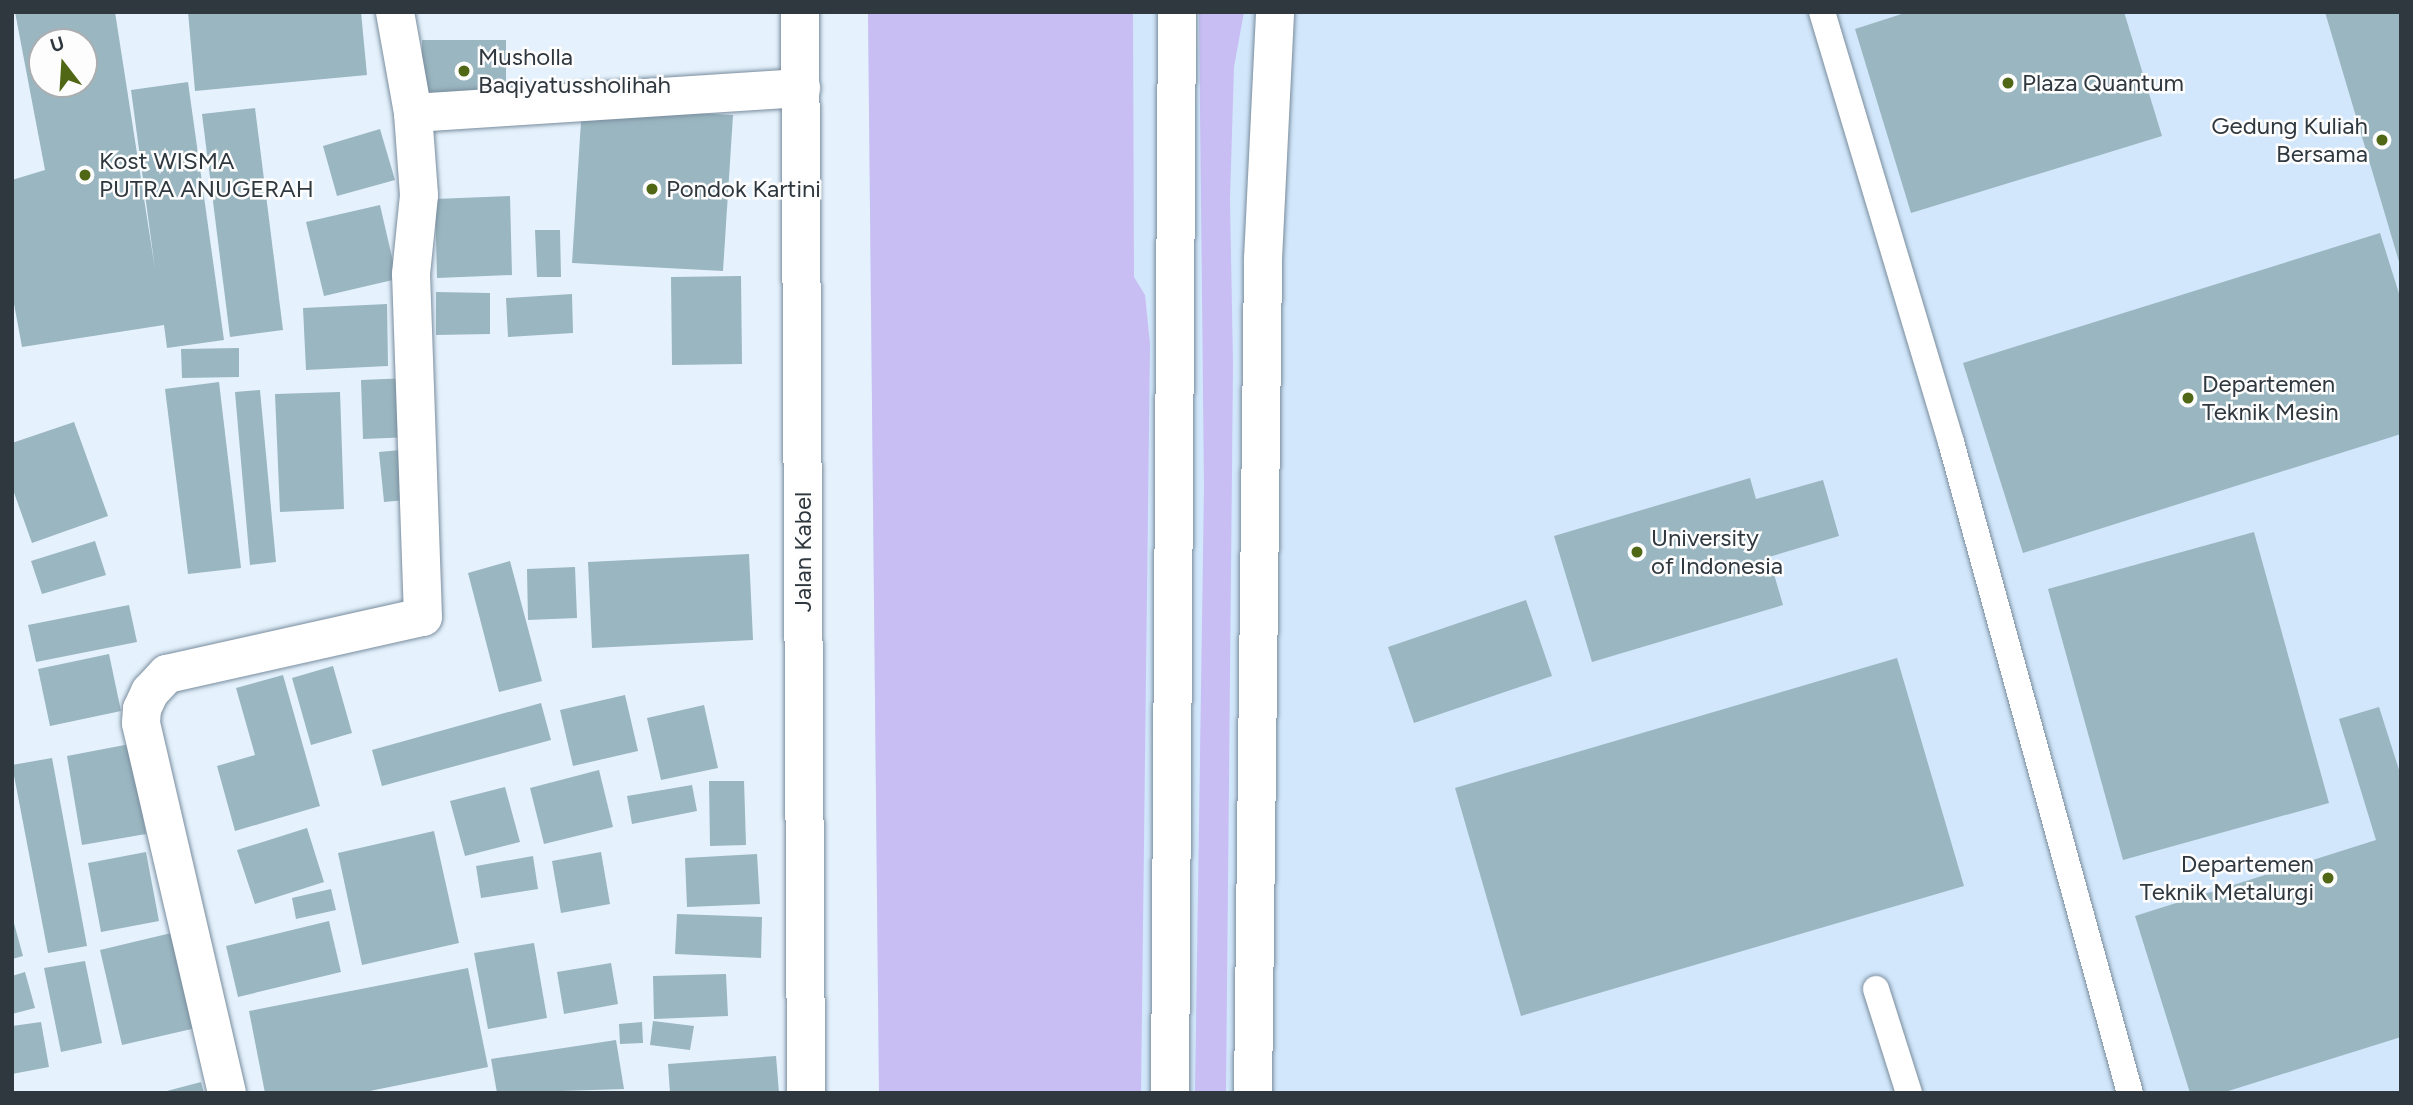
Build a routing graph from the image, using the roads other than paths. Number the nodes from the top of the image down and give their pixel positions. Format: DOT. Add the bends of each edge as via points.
graph roads {
  1 [pos="395,12"];
  2 [pos="800,12"];
  3 [pos="1177,12"];
  4 [pos="1275,12"];
  5 [pos="1822,12"];
  6 [pos="801,88"];
  7 [pos="414,113"];
  8 [pos="1876,989"];
  9 [pos="227,1093"];
  10 [pos="806,1093"];
  11 [pos="1170,1093"];
  12 [pos="1253,1093"];
  13 [pos="1909,1093"];
  14 [pos="2130,1093"];
  1 -- 7 [label="street"];
  2 -- 6 [label="street, Jalan Kabel"];
  3 -- 11 [label="street"];
  4 -- 12 [label="street" via="1263,273"];
  5 -- 14 [label="lane" via="1951,442"];
  6 -- 7 [label="street"];
  6 -- 10 [label="street, Jalan Kabel"];
  7 -- 9 [label="street" via="419,195 411,274 423,617 167,674 142,709 141,723"];
  8 -- 13 [label="lane"];
}
